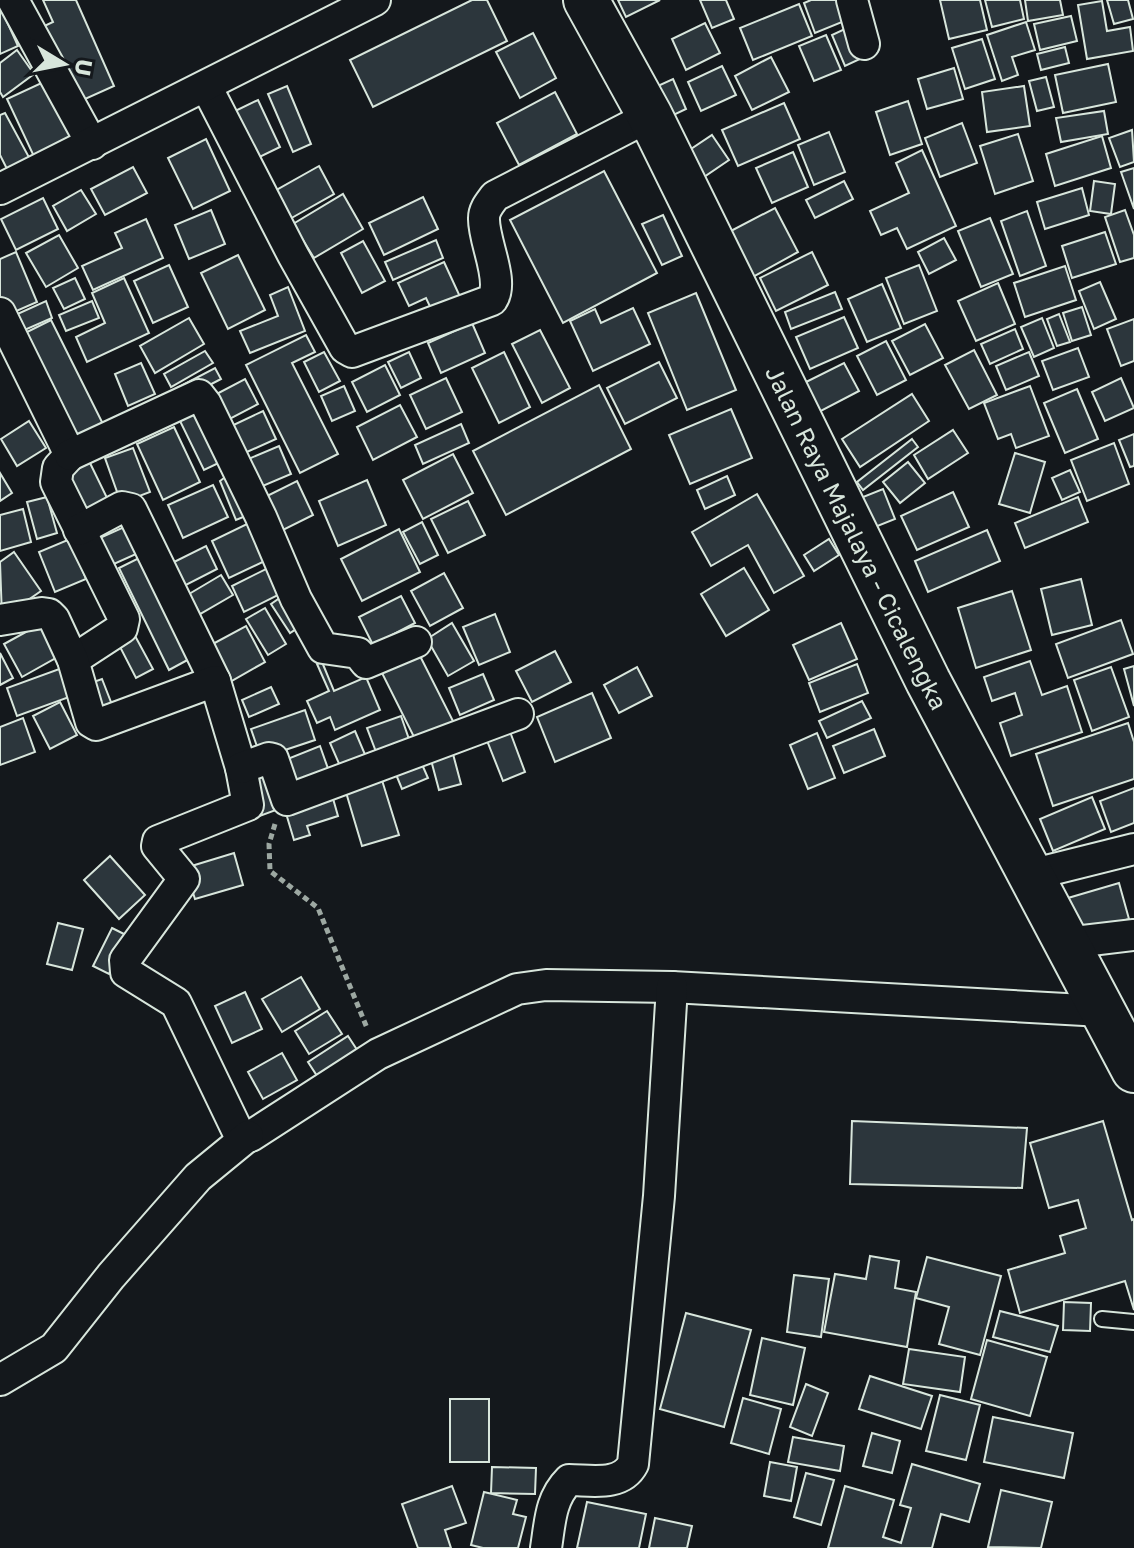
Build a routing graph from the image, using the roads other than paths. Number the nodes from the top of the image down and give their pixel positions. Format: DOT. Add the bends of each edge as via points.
graph roads {
  1 [pos="13,0"];
  2 [pos="375,0"];
  3 [pos="586,0"];
  4 [pos="852,0"];
  5 [pos="864,44"];
  6 [pos="206,86"];
  7 [pos="650,116"];
  8 [pos="92,144"];
  9 [pos="0,189"];
  10 [pos="0,313"];
  11 [pos="70,455"];
  12 [pos="79,530"];
  13 [pos="0,620"];
  14 [pos="416,642"];
  15 [pos="73,660"];
  16 [pos="215,681"];
  17 [pos="518,714"];
  18 [pos="241,768"];
  19 [pos="1134,849"];
  20 [pos="1030,875"];
  21 [pos="1134,935"];
  22 [pos="1066,943"];
  23 [pos="672,987"];
  24 [pos="1102,1011"];
  25 [pos="1134,1070"];
  26 [pos="248,1136"];
  27 [pos="1102,1319"];
  28 [pos="1134,1322"];
  29 [pos="0,1380"];
  30 [pos="546,1548"];
  1 -- 8 [label="street"];
  2 -- 6 [label="street"];
  3 -- 7 [label="main road, Jalan Raya Majalaya - Cicalengka"];
  4 -- 5 [label="street"];
  6 -- 7 [label="street" via="293,255 352,352 492,300 497,288 484,218 495,196"];
  6 -- 8 [label="street"];
  7 -- 20 [label="main road, Jalan Raya Majalaya - Cicalengka" via="928,681"];
  8 -- 9 [label="street"];
  10 -- 11 [label="street"];
  11 -- 12 [label="street" via="55,478"];
  11 -- 14 [label="street" via="199,395 323,648 358,653 366,663"];
  12 -- 15 [label="street" via="124,619 122,628"];
  12 -- 16 [label="street" via="122,507 131,509"];
  13 -- 15 [label="street" via="49,614"];
  15 -- 16 [label="street" via="91,722 98,725"];
  16 -- 18 [label="street"];
  17 -- 18 [label="street" via="287,800 273,759"];
  18 -- 26 [label="street" via="249,801 245,808 158,841 184,879 124,966 176,1003 238,1132"];
  19 -- 20 [label="street"];
  20 -- 22 [label="main road, Jalan Raya Majalaya - Cicalengka"];
  21 -- 22 [label="street"];
  22 -- 24 [label="main road, Jalan Raya Majalaya - Cicalengka"];
  23 -- 24 [label="street"];
  23 -- 26 [label="street" via="517,989 378,1054"];
  23 -- 30 [label="street" via="659,1196 633,1464 615,1480 569,1480 552,1506"];
  24 -- 25 [label="main road, Jalan Raya Majalaya - Cicalengka"];
  26 -- 29 [label="street" via="198,1177 54,1348"];
  27 -- 28 [label="lane"];
}
